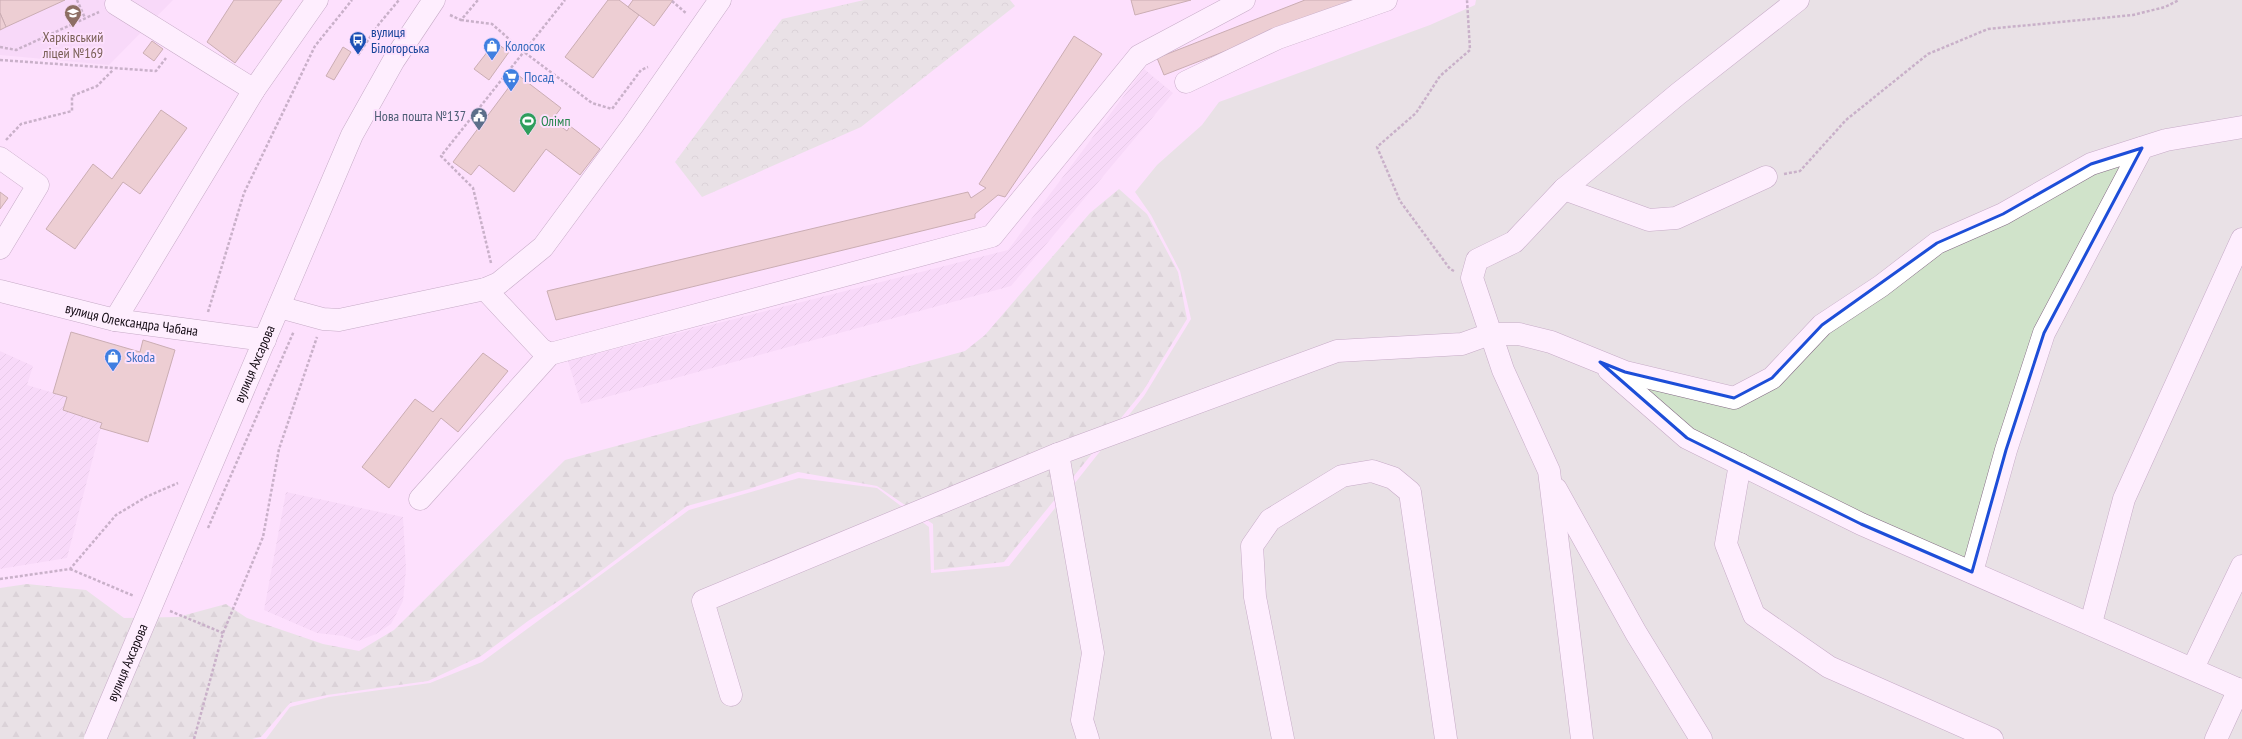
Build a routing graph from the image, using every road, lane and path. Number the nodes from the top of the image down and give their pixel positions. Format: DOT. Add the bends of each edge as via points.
graph roads {
  1 [pos="77,0"];
  2 [pos="318,0"];
  3 [pos="352,0"];
  4 [pos="399,0"];
  5 [pos="434,0"];
  6 [pos="478,0"];
  7 [pos="565,0"];
  8 [pos="720,0"];
  9 [pos="1244,0"];
  10 [pos="1386,0"];
  11 [pos="1467,0"];
  12 [pos="1798,0"];
  13 [pos="2179,0"];
  14 [pos="672,1"];
  15 [pos="116,4"];
  16 [pos="450,14"];
  17 [pos="689,16"];
  18 [pos="85,18"];
  19 [pos="460,20"];
  20 [pos="178,42"];
  21 [pos="0,47"];
  22 [pos="524,52"];
  23 [pos="358,55"];
  24 [pos="0,60"];
  25 [pos="655,64"];
  26 [pos="113,70"];
  27 [pos="1186,82"];
  28 [pos="254,90"];
  29 [pos="2242,128"];
  30 [pos="2142,148"];
  31 [pos="2,150"];
  32 [pos="1766,177"];
  33 [pos="1564,189"];
  34 [pos="2242,239"];
  35 [pos="0,248"];
  36 [pos="1472,278"];
  37 [pos="492,286"];
  38 [pos="0,291"];
  39 [pos="279,307"];
  40 [pos="312,317"];
  41 [pos="115,320"];
  42 [pos="1489,330"];
  43 [pos="202,332"];
  44 [pos="265,340"];
  45 [pos="550,354"];
  46 [pos="1600,362"];
  47 [pos="1058,454"];
  48 [pos="1740,464"];
  49 [pos="1551,479"];
  50 [pos="178,483"];
  51 [pos="420,499"];
  52 [pos="207,531"];
  53 [pos="2242,566"];
  54 [pos="1972,572"];
  55 [pos="0,579"];
  56 [pos="2090,624"];
  57 [pos="2193,668"];
  58 [pos="2240,690"];
  59 [pos="731,695"];
  60 [pos="94,739"];
  61 [pos="194,739"];
  62 [pos="1088,739"];
  63 [pos="1283,739"];
  64 [pos="1446,739"];
  65 [pos="1582,739"];
  66 [pos="1701,739"];
  67 [pos="1992,739"];
  68 [pos="2216,739"];
  1 -- 18 [label="path"];
  2 -- 28 [label="street"];
  3 -- 43 [label="path" via="315,46 244,193"];
  4 -- 23 [label="path"];
  5 -- 39 [label="street, вулиця Ахсарова" via="394,60 352,135"];
  6 -- 19 [label="path"];
  7 -- 22 [label="path"];
  8 -- 37 [label="street" via="544,247"];
  9 -- 45 [label="street" via="1139,56 992,236"];
  10 -- 27 [label="street" via="1278,38"];
  11 -- 36 [label="path" via="1470,50 1440,76 1416,113 1377,147 1400,201 1450,269"];
  12 -- 33 [label="street" via="1678,94"];
  13 -- 32 [label="path" via="2165,7 2133,15 1988,29 1928,54 1846,120 1800,171"];
  14 -- 17 [label="path"];
  15 -- 18 [label="path"];
  15 -- 20 [label="street"];
  16 -- 19 [label="path"];
  18 -- 21 [label="path" via="16,50"];
  19 -- 22 [label="path" via="492,24"];
  20 -- 26 [label="path" via="156,71"];
  20 -- 28 [label="street"];
  22 -- 25 [label="path" via="592,102 612,109 641,70"];
  22 -- 37 [label="path" via="442,156 473,188 494,276"];
  24 -- 26 [label="path"];
  26 -- 31 [label="path" via="97,86 72,96 72,111 21,124 11,132"];
  28 -- 41 [label="street"];
  29 -- 30 [label="street" via="2166,140"];
  30 -- 46 [label="street" via="2091,164 2003,214 1937,243 1881,286 1822,325 1772,378 1734,398 1625,372"];
  30 -- 54 [label="street" via="2044,333 2006,450"];
  31 -- 35 [label="street" via="38,185"];
  32 -- 33 [label="street" via="1676,218 1656,220 1649,220"];
  33 -- 36 [label="street" via="1514,242 1477,260"];
  34 -- 56 [label="street" via="2124,499"];
  36 -- 42 [label="street"];
  37 -- 40 [label="street" via="340,320"];
  37 -- 45 [label="street" via="541,349"];
  38 -- 41 [label="street, вулиця Олександра Чабана"];
  39 -- 40 [label="street"];
  39 -- 44 [label="street, вулиця Ахсарова"];
  40 -- 52 [label="path"];
  40 -- 61 [label="path" via="279,449 263,537 224,633"];
  41 -- 43 [label="street, вулиця Олександра Чабана"];
  42 -- 46 [label="street" via="1552,342"];
  42 -- 47 [label="street" via="1462,344 1337,351"];
  42 -- 49 [label="street" via="1503,370"];
  43 -- 44 [label="street, вулиця Олександра Чабана"];
  44 -- 60 [label="street, вулиця Ахсарова, bridge"];
  45 -- 51 [label="street"];
  46 -- 48 [label="street" via="1687,438"];
  47 -- 59 [label="street" via="703,601"];
  47 -- 62 [label="street" via="1093,653 1082,720"];
  48 -- 54 [label="street" via="1861,524"];
  48 -- 67 [label="street" via="1726,544 1754,615 1829,667"];
  49 -- 65 [label="street"];
  49 -- 66 [label="street" via="1636,633"];
  50 -- 55 [label="path" via="146,497 116,515 70,568"];
  53 -- 57 [label="street"];
  54 -- 56 [label="street"];
  56 -- 57 [label="street"];
  57 -- 58 [label="street"];
  58 -- 68 [label="street"];
  63 -- 64 [label="street" via="1255,597 1252,546 1270,520 1342,476 1372,471 1393,478 1410,492"];
}
